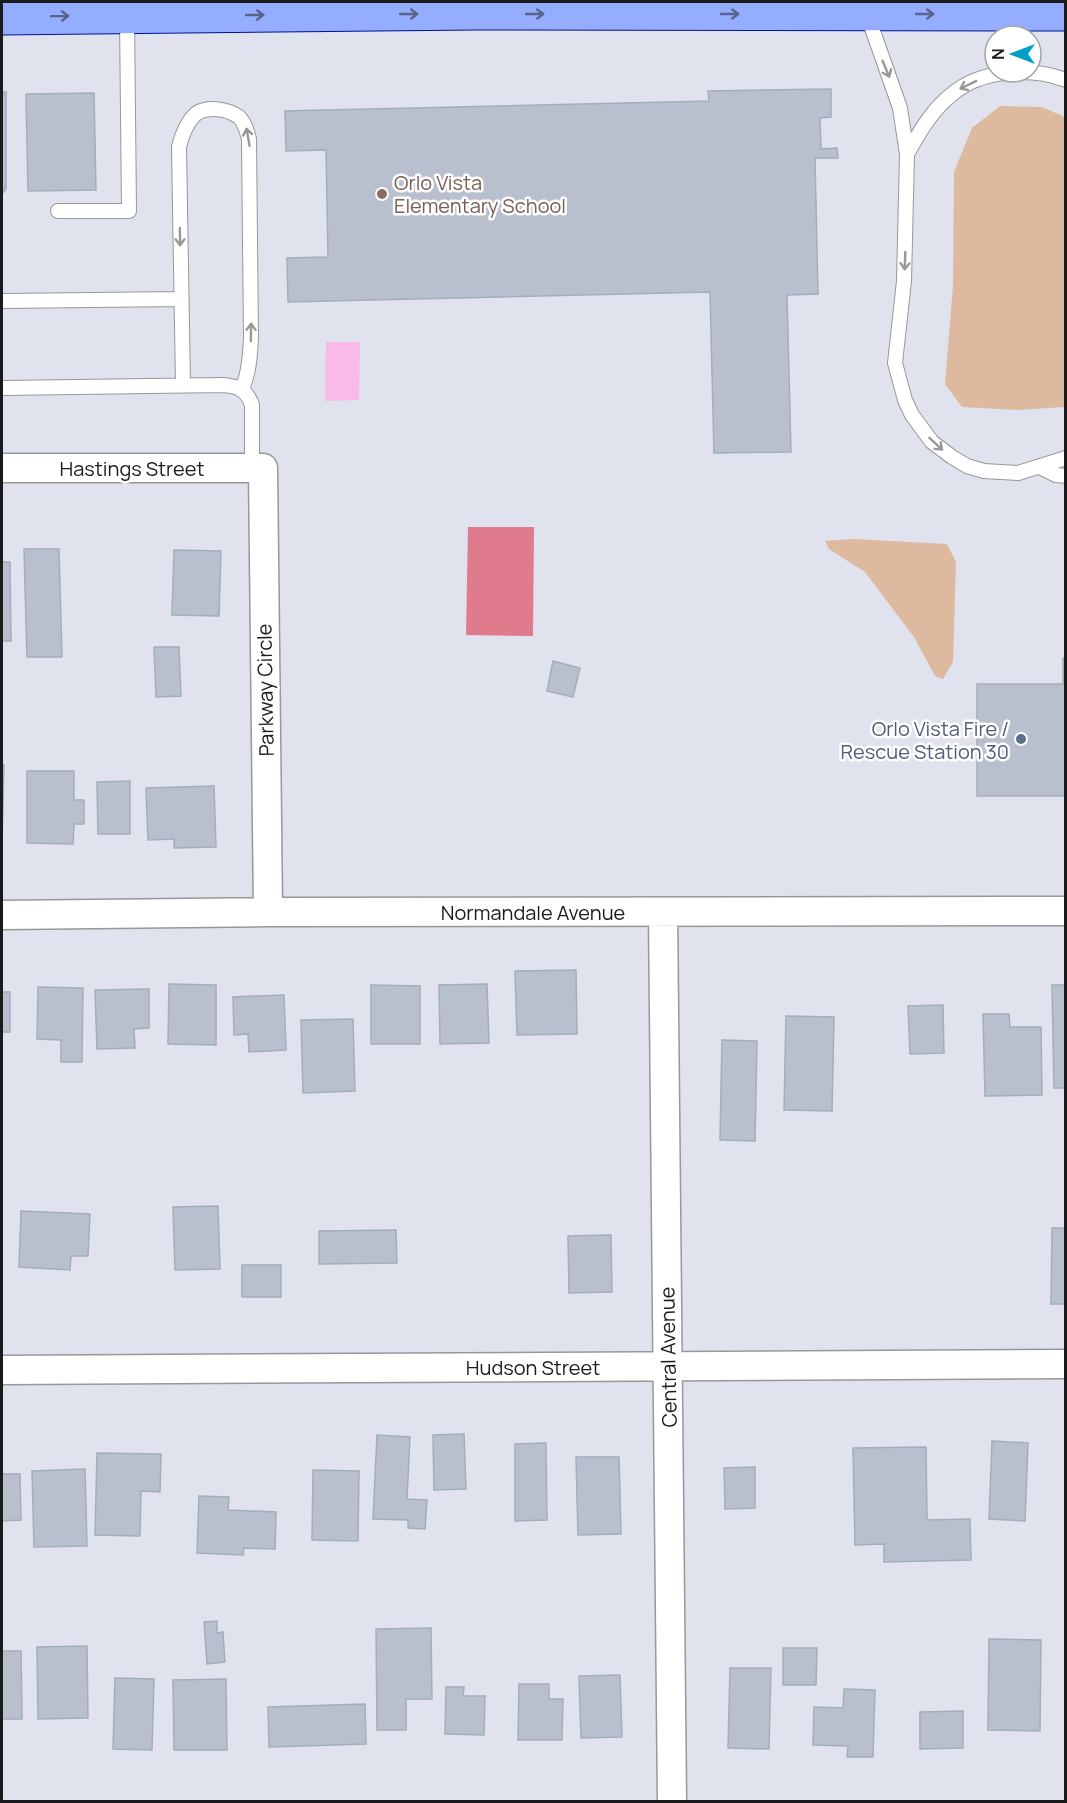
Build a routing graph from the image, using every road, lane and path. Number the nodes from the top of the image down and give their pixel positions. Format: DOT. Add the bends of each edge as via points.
graph roads {
  1 [pos="489,8"];
  2 [pos="614,8"];
  3 [pos="867,14"];
  4 [pos="1065,14"];
  5 [pos="127,16"];
  6 [pos="2,18"];
  7 [pos="1065,80"];
  8 [pos="907,154"];
  9 [pos="58,211"];
  10 [pos="181,299"];
  11 [pos="2,301"];
  12 [pos="183,385"];
  13 [pos="2,387"];
  14 [pos="242,389"];
  15 [pos="1065,458"];
  16 [pos="1040,467"];
  17 [pos="2,468"];
  18 [pos="257,468"];
  19 [pos="1065,476"];
  20 [pos="1065,911"];
  21 [pos="268,912"];
  22 [pos="663,912"];
  23 [pos="2,915"];
  24 [pos="1065,1364"];
  25 [pos="669,1366"];
  26 [pos="2,1370"];
  27 [pos="672,1802"];
  1 -- 2 [label="main road, one-way"];
  5 -- 1 [label="main road, one-way"];
  2 -- 3 [label="main road, one-way"];
  3 -- 4 [label="main road, one-way"];
  3 -- 8 [label="lane, one-way" via="900,108"];
  6 -- 5 [label="main road, one-way"];
  5 -- 9 [label="lane" via="129,210"];
  7 -- 8 [label="lane, one-way" via="1020,72 967,84 933,112"];
  8 -- 16 [label="lane, one-way" via="904,281 895,363 905,400 932,442 967,466 1004,472"];
  10 -- 11 [label="lane"];
  10 -- 12 [label="lane"];
  14 -- 10 [label="lane, one-way" via="247,378 251,338 249,139 239,118 218,109 197,114 182,134 179,147"];
  12 -- 13 [label="lane"];
  12 -- 14 [label="lane"];
  14 -- 18 [label="lane" via="252,405"];
  15 -- 16 [label="lane"];
  16 -- 19 [label="lane"];
  17 -- 18 [label="street, Hastings Street"];
  18 -- 21 [label="street, Parkway Circle"];
  20 -- 22 [label="street, Normandale Avenue"];
  21 -- 22 [label="street, Normandale Avenue"];
  21 -- 23 [label="street, Normandale Avenue"];
  22 -- 25 [label="street, Central Avenue"];
  24 -- 25 [label="street, Hudson Street"];
  25 -- 26 [label="street, Hudson Street"];
  25 -- 27 [label="street, Central Avenue"];
}
